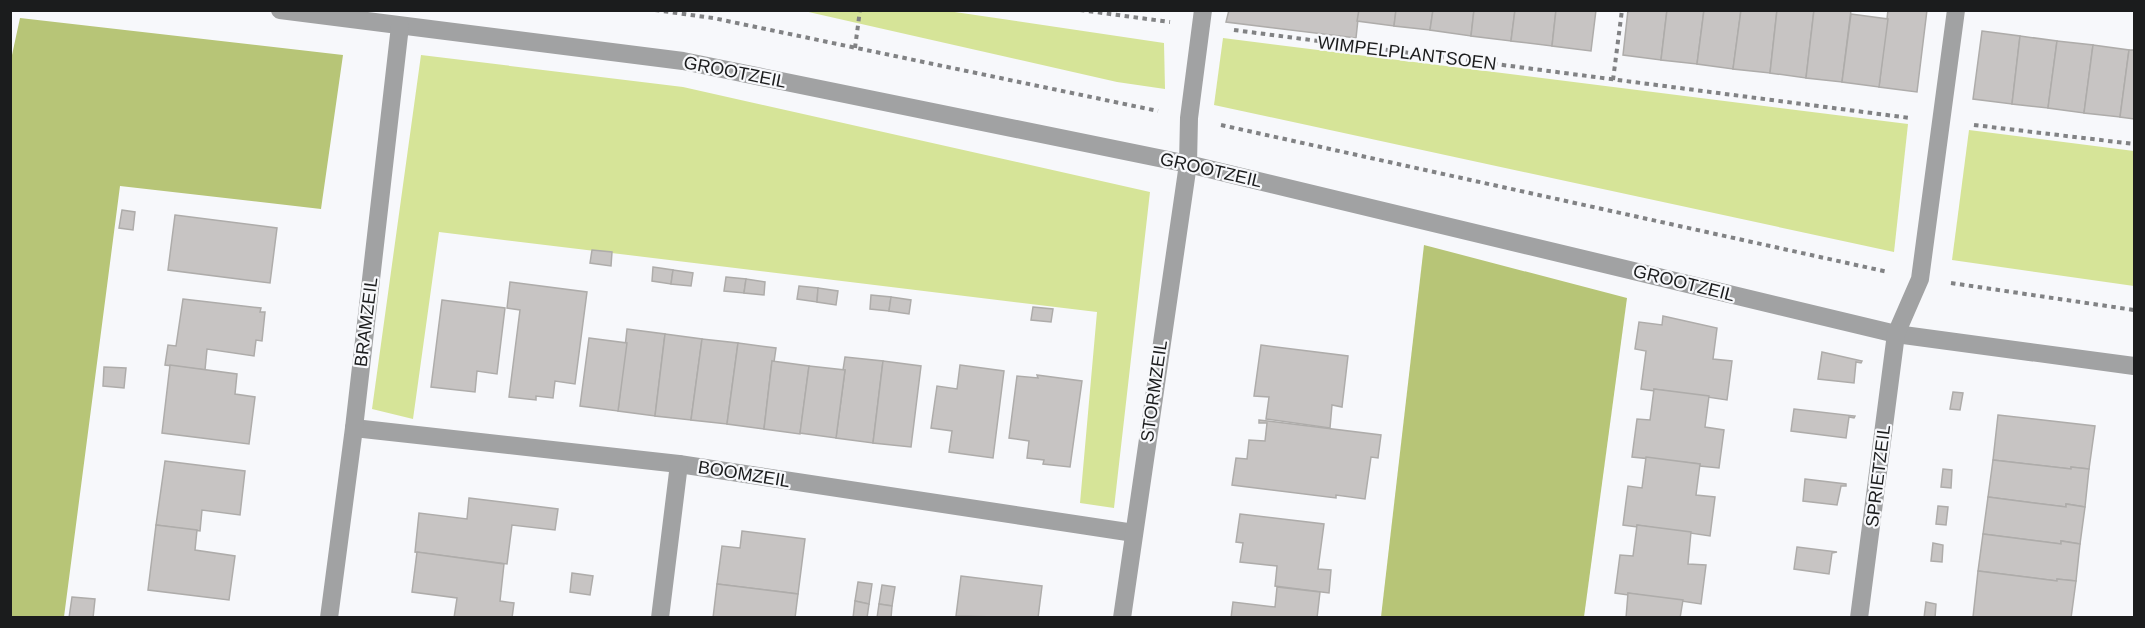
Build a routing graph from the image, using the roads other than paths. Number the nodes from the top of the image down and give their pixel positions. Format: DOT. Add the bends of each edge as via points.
graph roads {
  1 [pos="280,10"];
  2 [pos="1956,10"];
  3 [pos="1202,18"];
  4 [pos="400,26"];
  5 [pos="1188,164"];
  6 [pos="1896,334"];
  7 [pos="2134,366"];
  8 [pos="354,428"];
  9 [pos="679,464"];
  10 [pos="1134,532"];
  11 [pos="329,618"];
  12 [pos="660,618"];
  13 [pos="1122,618"];
  14 [pos="1859,618"];
  1 -- 4 [label="street, GROOTZEIL"];
  2 -- 6 [label="street, SPRIETZEIL" via="1920,279"];
  3 -- 5 [label="street" via="1189,118"];
  4 -- 5 [label="street, GROOTZEIL" via="683,61"];
  4 -- 8 [label="street, BRAMZEIL"];
  5 -- 6 [label="street, GROOTZEIL"];
  5 -- 10 [label="street, STORMZEIL"];
  6 -- 7 [label="street, GROOTZEIL"];
  6 -- 14 [label="street, SPRIETZEIL"];
  8 -- 9 [label="street, BOOMZEIL"];
  8 -- 11 [label="street, BRAMZEIL"];
  9 -- 10 [label="street, BOOMZEIL"];
  9 -- 12 [label="street"];
  10 -- 13 [label="street, STORMZEIL"];
}
